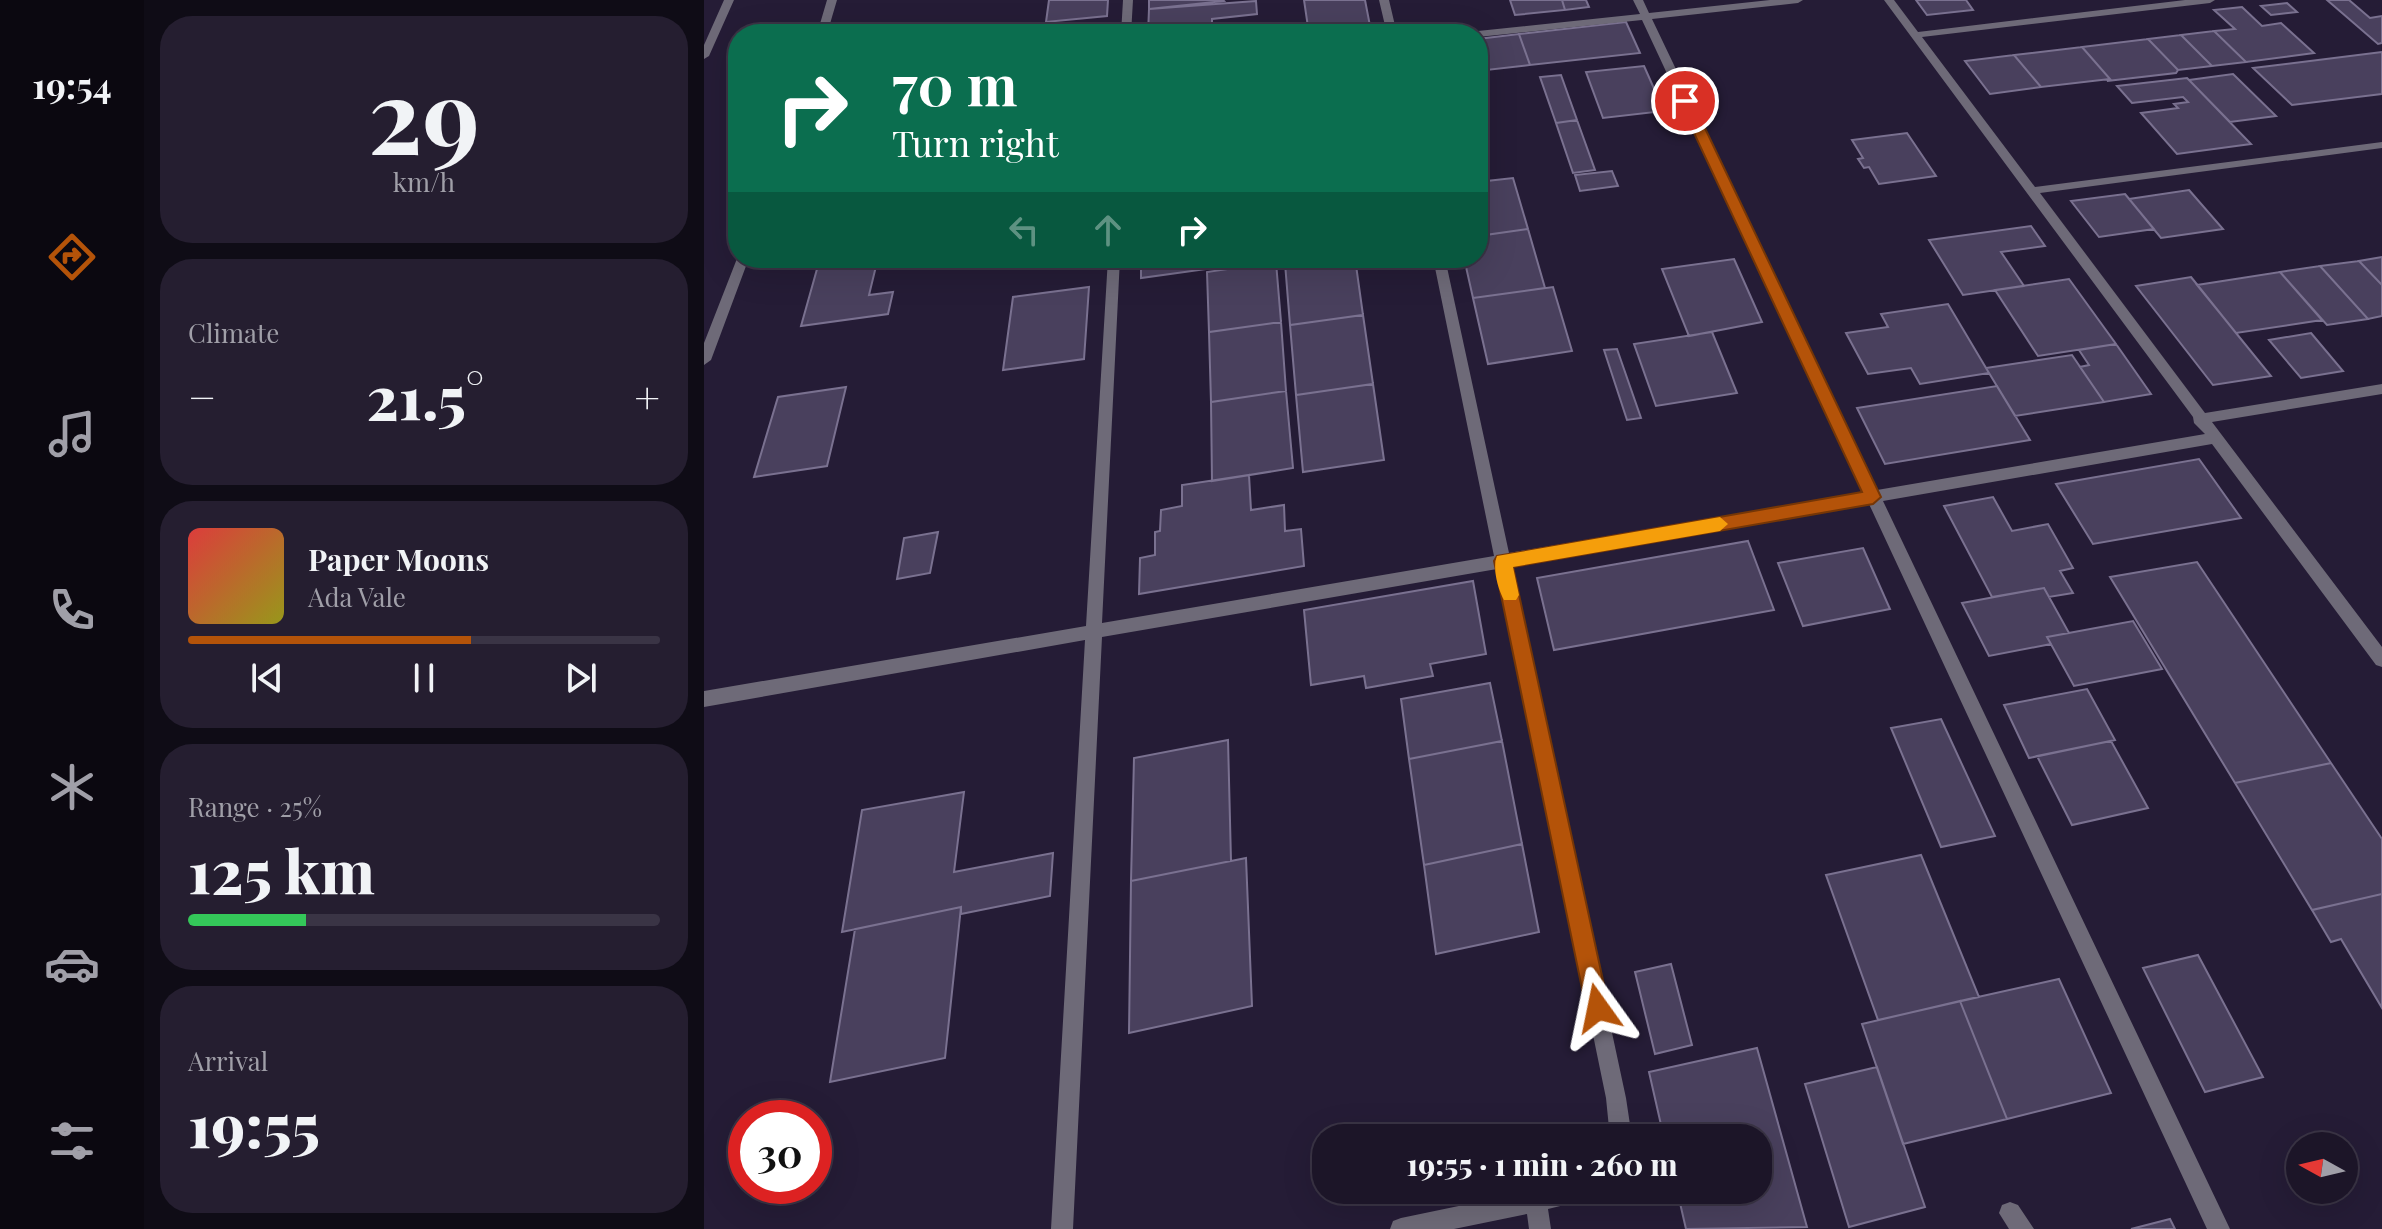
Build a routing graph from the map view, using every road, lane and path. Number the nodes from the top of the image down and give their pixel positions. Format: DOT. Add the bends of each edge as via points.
graph roads {
  1 [pos="729,0"];
  2 [pos="832,0"];
  3 [pos="1128,0"];
  4 [pos="1384,0"];
  5 [pos="1638,0"];
  6 [pos="1798,0"];
  7 [pos="1889,0"];
  8 [pos="2210,0"];
  9 [pos="1645,16"];
  10 [pos="825,24"];
  11 [pos="1127,24"];
  12 [pos="1390,24"];
  13 [pos="1488,33"];
  14 [pos="1914,35"];
  15 [pos="704,56"];
  16 [pos="2382,145"];
  17 [pos="2030,191"];
  18 [pos="739,268"];
  19 [pos="1113,268"];
  20 [pos="1441,268"];
  21 [pos="704,360"];
  22 [pos="2382,389"];
  23 [pos="2199,419"];
  24 [pos="2214,438"];
  25 [pos="1873,497"];
  26 [pos="1503,561"];
  27 [pos="1093,634"];
  28 [pos="2382,660"];
  29 [pos="704,699"];
  30 [pos="1619,1124"];
  31 [pos="1522,1204"];
  32 [pos="1536,1204"];
  33 [pos="1062,1229"];
  34 [pos="1401,1229"];
  35 [pos="1540,1229"];
  36 [pos="2219,1229"];
  1 -- 15 [label="street"];
  2 -- 10 [label="street"];
  3 -- 11 [label="street"];
  4 -- 12 [label="street"];
  5 -- 9 [label="street"];
  6 -- 9 [label="street"];
  7 -- 14 [label="street"];
  8 -- 14 [label="street"];
  9 -- 13 [label="street"];
  9 -- 25 [label="street"];
  14 -- 17 [label="street"];
  16 -- 17 [label="street"];
  17 -- 23 [label="street"];
  18 -- 21 [label="street"];
  19 -- 27 [label="street"];
  20 -- 26 [label="street"];
  22 -- 23 [label="street"];
  23 -- 24 [label="street"];
  24 -- 25 [label="street"];
  24 -- 28 [label="street"];
  25 -- 26 [label="street"];
  25 -- 36 [label="street"];
  26 -- 27 [label="street"];
  26 -- 30 [label="street"];
  27 -- 29 [label="street"];
  27 -- 33 [label="street"];
  31 -- 34 [label="street"];
  32 -- 35 [label="street"];
}
